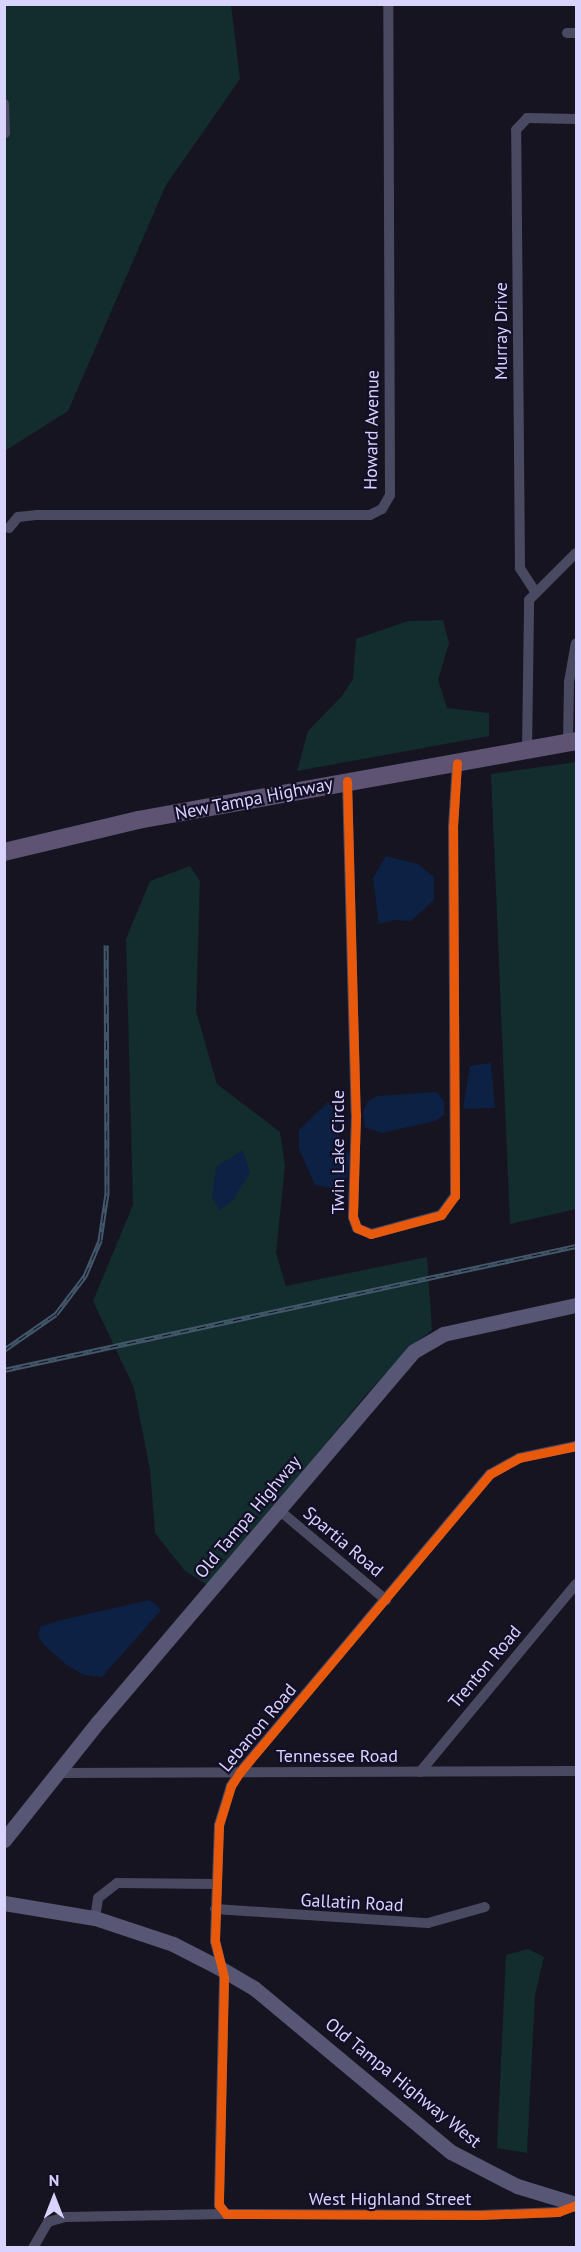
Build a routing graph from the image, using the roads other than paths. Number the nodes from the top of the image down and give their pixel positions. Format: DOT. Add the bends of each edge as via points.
graph roads {
  1 [pos="388,4"];
  2 [pos="4,104"];
  3 [pos="576,119"];
  4 [pos="5,134"];
  5 [pos="9,528"];
  6 [pos="576,553"];
  7 [pos="536,593"];
  8 [pos="576,644"];
  9 [pos="572,742"];
  10 [pos="526,751"];
  11 [pos="457,763"];
  12 [pos="347,781"];
  13 [pos="4,852"];
  14 [pos="576,1305"];
  15 [pos="576,1446"];
  16 [pos="279,1510"];
  17 [pos="576,1584"];
  18 [pos="386,1600"];
  19 [pos="576,1771"];
  20 [pos="420,1772"];
  21 [pos="61,1773"];
  22 [pos="240,1773"];
  23 [pos="4,1840"];
  24 [pos="216,1884"];
  25 [pos="4,1903"];
  26 [pos="485,1907"];
  27 [pos="215,1909"];
  28 [pos="95,1918"];
  29 [pos="218,1967"];
  30 [pos="576,2204"];
  31 [pos="226,2214"];
  32 [pos="33,2247"];
  1 -- 5 [label="street, Howard Avenue" via="387,503 370,515 36,515 18,517"];
  2 -- 4 [label="street"];
  3 -- 7 [label="street, Murray Drive" via="527,118 516,130 520,568"];
  6 -- 7 [label="street"];
  7 -- 10 [label="street" via="529,600"];
  8 -- 9 [label="street" via="569,682"];
  9 -- 10 [label="main road, New Tampa Highway"];
  10 -- 11 [label="main road, New Tampa Highway"];
  11 -- 12 [label="main road, New Tampa Highway"];
  11 -- 12 [label="street, Twin Lake Circle" via="453,827 455,1196 441,1215 371,1234 357,1228 353,1217 356,1114"];
  12 -- 13 [label="main road, New Tampa Highway" via="138,820"];
  14 -- 16 [label="main road, Old Tampa Highway" via="427,1340 400,1366"];
  15 -- 18 [label="street, Lebanon Road" via="519,1458 490,1474"];
  16 -- 18 [label="street, Spartia Road"];
  16 -- 21 [label="main road, Old Tampa Highway" via="99,1722"];
  17 -- 20 [label="street, Trenton Road"];
  18 -- 22 [label="street, Lebanon Road"];
  19 -- 20 [label="street, Tennessee Road"];
  20 -- 22 [label="street, Tennessee Road"];
  21 -- 22 [label="street, Tennessee Road"];
  21 -- 23 [label="main road, Old Tampa Highway"];
  22 -- 24 [label="street, Lebanon Road" via="231,1786 219,1825"];
  24 -- 27 [label="street, Lebanon Road"];
  24 -- 28 [label="street" via="117,1882 98,1898"];
  25 -- 28 [label="main road, Old Tampa Highway West"];
  26 -- 27 [label="street, Gallatin Road" via="428,1923"];
  27 -- 29 [label="street, Lebanon Road"];
  28 -- 29 [label="main road, Old Tampa Highway West" via="173,1944"];
  29 -- 30 [label="main road, Old Tampa Highway West" via="254,1988 451,2152 517,2186"];
  29 -- 31 [label="street, Lebanon Road" via="224,1978 219,2205"];
  30 -- 31 [label="street, West Highland Street" via="558,2212 492,2215"];
  31 -- 32 [label="street, West Highland Street" via="65,2217 48,2223"];
}
